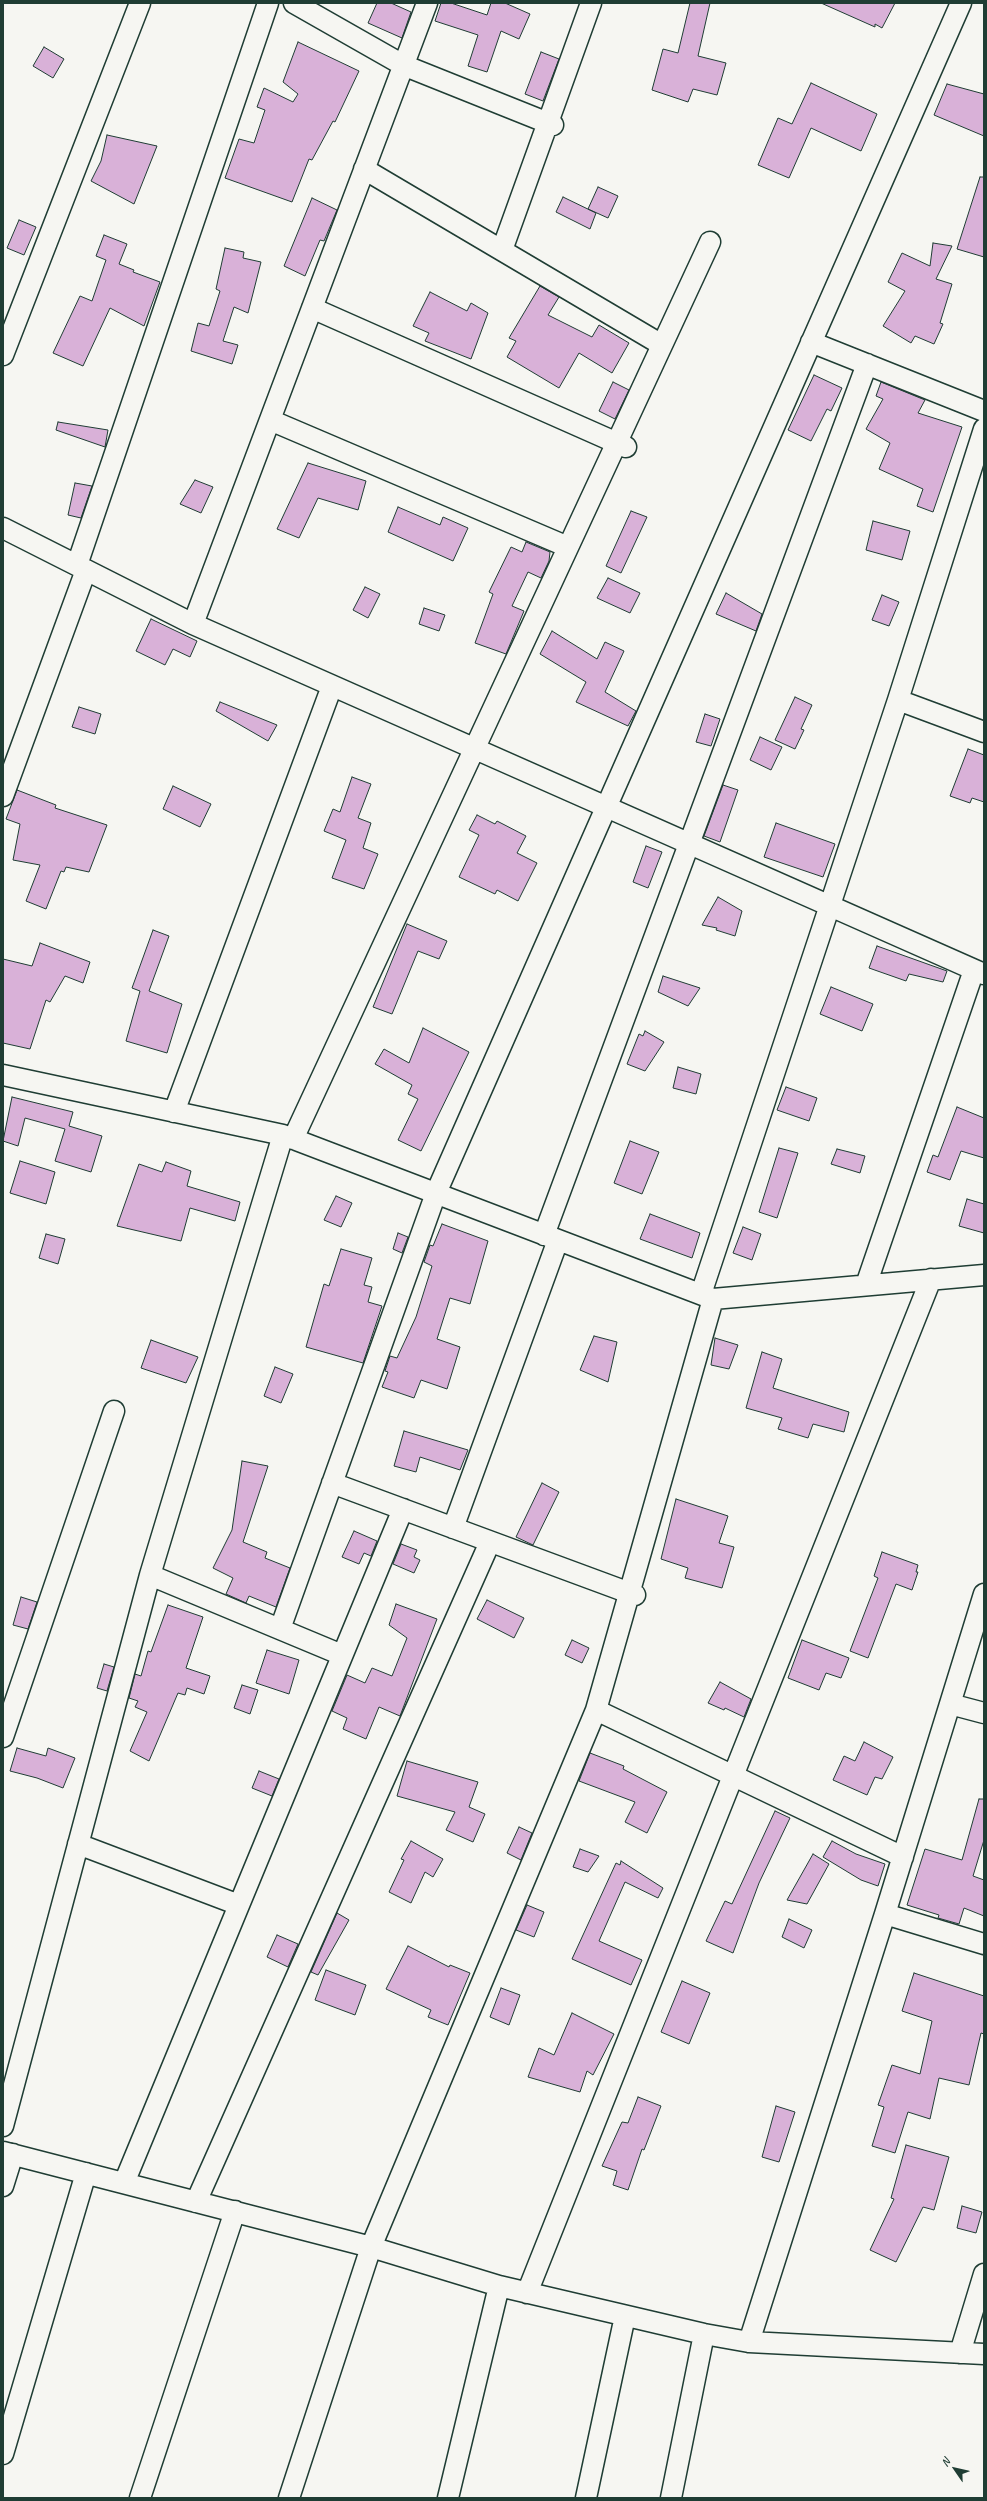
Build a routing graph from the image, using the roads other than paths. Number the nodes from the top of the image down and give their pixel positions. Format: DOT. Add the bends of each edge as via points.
graph roads {
  1 [pos="140,3"];
  2 [pos="268,3"];
  3 [pos="294,3"];
  4 [pos="427,3"];
  5 [pos="591,3"];
  6 [pos="960,3"];
  7 [pos="403,66"];
  8 [pos="550,124"];
  9 [pos="364,169"];
  10 [pos="710,242"];
  11 [pos="502,250"];
  12 [pos="312,308"];
  13 [pos="811,342"];
  14 [pos="662,345"];
  15 [pos="3,355"];
  16 [pos="867,364"];
  17 [pos="984,411"];
  18 [pos="270,420"];
  19 [pos="984,429"];
  20 [pos="621,445"];
  21 [pos="3,528"];
  22 [pos="568,547"];
  23 [pos="82,568"];
  24 [pos="193,624"];
  25 [pos="332,686"];
  26 [pos="898,700"];
  27 [pos="984,732"];
  28 [pos="475,749"];
  29 [pos="3,796"];
  30 [pos="606,807"];
  31 [pos="689,844"];
  32 [pos="830,906"];
  33 [pos="979,972"];
  34 [pos="3,1075"];
  35 [pos="174,1112"];
  36 [pos="288,1137"];
  37 [pos="436,1193"];
  38 [pos="551,1237"];
  39 [pos="984,1275"];
  40 [pos="931,1279"];
  41 [pos="866,1285"];
  42 [pos="707,1296"];
  43 [pos="114,1412"];
  44 [pos="332,1483"];
  45 [pos="402,1509"];
  46 [pos="453,1528"];
  47 [pos="490,1542"];
  48 [pos="150,1575"];
  49 [pos="632,1594"];
  50 [pos="984,1594"];
  51 [pos="280,1629"];
  52 [pos="342,1655"];
  53 [pos="950,1704"];
  54 [pos="596,1710"];
  55 [pos="984,1713"];
  56 [pos="3,1737"];
  57 [pos="734,1776"];
  58 [pos="78,1844"];
  59 [pos="903,1857"];
  60 [pos="239,1906"];
  61 [pos="885,1914"];
  62 [pos="984,1944"];
  63 [pos="3,2126"];
  64 [pos="8,2153"];
  65 [pos="86,2173"];
  66 [pos="124,2183"];
  67 [pos="3,2186"];
  68 [pos="196,2202"];
  69 [pos="235,2212"];
  70 [pos="371,2247"];
  71 [pos="984,2274"];
  72 [pos="499,2286"];
  73 [pos="527,2293"];
  74 [pos="625,2316"];
  75 [pos="704,2334"];
  76 [pos="749,2342"];
  77 [pos="960,2353"];
  78 [pos="984,2354"];
  79 [pos="3,2454"];
  80 [pos="140,2498"];
  81 [pos="289,2498"];
  82 [pos="448,2498"];
  83 [pos="586,2498"];
  84 [pos="671,2498"];
  1 -- 15 [label="street"];
  2 -- 23 [label="street"];
  3 -- 7 [label="street"];
  4 -- 7 [label="street"];
  5 -- 8 [label="street"];
  6 -- 13 [label="street"];
  7 -- 8 [label="street"];
  7 -- 9 [label="street"];
  8 -- 11 [label="street"];
  9 -- 11 [label="street"];
  9 -- 12 [label="street"];
  10 -- 14 [label="street"];
  11 -- 14 [label="street"];
  12 -- 18 [label="street"];
  12 -- 20 [label="street"];
  13 -- 16 [label="street"];
  13 -- 30 [label="street"];
  14 -- 20 [label="street"];
  16 -- 17 [label="street"];
  16 -- 31 [label="street"];
  18 -- 22 [label="street"];
  18 -- 24 [label="street"];
  19 -- 26 [label="street"];
  20 -- 22 [label="street"];
  21 -- 23 [label="street"];
  22 -- 28 [label="street"];
  23 -- 24 [label="street"];
  23 -- 29 [label="street"];
  24 -- 25 [label="street"];
  25 -- 28 [label="street"];
  25 -- 35 [label="street"];
  26 -- 27 [label="street"];
  26 -- 32 [label="street"];
  28 -- 30 [label="street"];
  28 -- 36 [label="street"];
  30 -- 31 [label="street"];
  30 -- 37 [label="street"];
  31 -- 32 [label="street"];
  31 -- 38 [label="street"];
  32 -- 33 [label="street"];
  32 -- 42 [label="street"];
  33 -- 41 [label="street"];
  34 -- 35 [label="street"];
  35 -- 36 [label="street"];
  36 -- 37 [label="street"];
  36 -- 48 [label="street"];
  37 -- 38 [label="street"];
  37 -- 44 [label="street"];
  38 -- 42 [label="street"];
  38 -- 46 [label="street"];
  39 -- 40 [label="street"];
  40 -- 41 [label="street"];
  40 -- 57 [label="street"];
  41 -- 42 [label="street"];
  42 -- 49 [label="street"];
  43 -- 56 [label="street"];
  44 -- 45 [label="street"];
  44 -- 51 [label="street"];
  45 -- 46 [label="street"];
  45 -- 52 [label="street"];
  46 -- 47 [label="street"];
  47 -- 49 [label="street"];
  47 -- 68 [label="street"];
  48 -- 51 [label="street"];
  48 -- 58 [label="street"];
  49 -- 54 [label="street"];
  50 -- 53 [label="street"];
  51 -- 52 [label="street"];
  52 -- 60 [label="street"];
  53 -- 55 [label="street"];
  53 -- 59 [label="street"];
  54 -- 57 [label="street"];
  54 -- 70 [label="street"];
  57 -- 59 [label="street"];
  57 -- 73 [label="street"];
  58 -- 60 [label="street"];
  58 -- 63 [label="street"];
  59 -- 61 [label="street"];
  60 -- 66 [label="street"];
  61 -- 62 [label="street"];
  61 -- 76 [label="street"];
  64 -- 65 [label="street"];
  64 -- 67 [label="street"];
  65 -- 66 [label="street"];
  65 -- 79 [label="street"];
  66 -- 68 [label="street"];
  68 -- 69 [label="street"];
  69 -- 70 [label="street"];
  69 -- 80 [label="street"];
  70 -- 72 [label="street"];
  70 -- 81 [label="street"];
  71 -- 77 [label="street"];
  72 -- 73 [label="street"];
  72 -- 82 [label="street"];
  73 -- 74 [label="street"];
  74 -- 75 [label="street"];
  74 -- 83 [label="street"];
  75 -- 76 [label="street"];
  75 -- 84 [label="street"];
  76 -- 77 [label="street"];
  77 -- 78 [label="street"];
}
